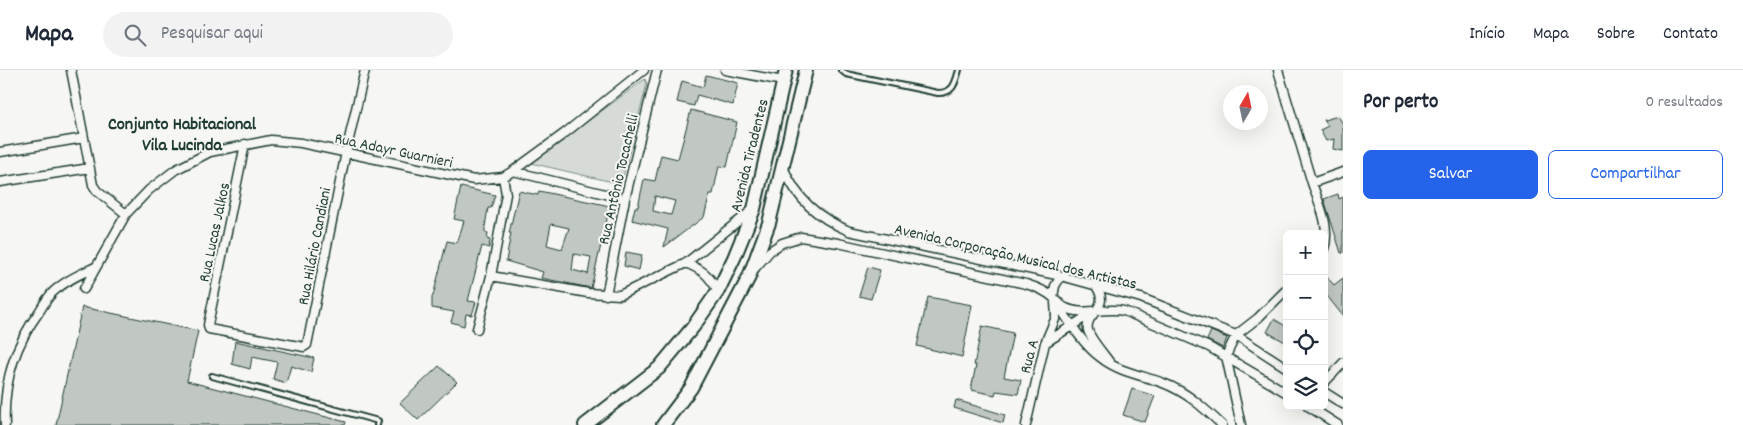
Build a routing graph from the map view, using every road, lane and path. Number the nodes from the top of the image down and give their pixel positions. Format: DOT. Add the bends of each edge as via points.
graph roads {
  1 [pos="71,70"];
  2 [pos="365,70"];
  3 [pos="644,70"];
  4 [pos="657,70"];
  5 [pos="724,70"];
  6 [pos="806,70"];
  7 [pos="841,70"];
  8 [pos="959,70"];
  9 [pos="1278,70"];
  10 [pos="784,76"];
  11 [pos="84,138"];
  12 [pos="245,144"];
  13 [pos="0,152"];
  14 [pos="346,152"];
  15 [pos="783,167"];
  16 [pos="90,168"];
  17 [pos="513,170"];
  18 [pos="1343,172"];
  19 [pos="503,176"];
  20 [pos="0,182"];
  21 [pos="1312,183"];
  22 [pos="625,199"];
  23 [pos="754,208"];
  24 [pos="126,214"];
  25 [pos="841,228"];
  26 [pos="1326,230"];
  27 [pos="838,243"];
  28 [pos="686,263"];
  29 [pos="95,267"];
  30 [pos="491,276"];
  31 [pos="1061,276"];
  32 [pos="748,278"];
  33 [pos="1095,285"];
  34 [pos="84,289"];
  35 [pos="718,291"];
  36 [pos="1283,293"];
  37 [pos="606,295"];
  38 [pos="1053,296"];
  39 [pos="1098,309"];
  40 [pos="1073,326"];
  41 [pos="477,328"];
  42 [pos="1236,335"];
  43 [pos="1045,343"];
  44 [pos="307,345"];
  45 [pos="1226,356"];
  46 [pos="1110,363"];
  47 [pos="1343,364"];
  48 [pos="1283,365"];
  49 [pos="212,376"];
  50 [pos="1328,379"];
  51 [pos="1283,392"];
  52 [pos="1328,395"];
  53 [pos="1343,404"];
  54 [pos="1314,410"];
  55 [pos="588,423"];
  56 [pos="4,425"];
  57 [pos="377,425"];
  58 [pos="663,425"];
  59 [pos="1026,425"];
  60 [pos="1222,425"];
  61 [pos="1241,425"];
  62 [pos="1338,425"];
  1 -- 11 [label="street"];
  2 -- 14 [label="street, Rua Hilário Candiani"];
  3 -- 17 [label="street, Rua Adayr Guarnieri"];
  4 -- 22 [label="street, Rua Antônio Tocachelli"];
  5 -- 10 [label="street"];
  6 -- 15 [label="main road"];
  7 -- 8 [label="lane" via="846,74 938,93 952,90"];
  9 -- 21 [label="street"];
  10 -- 23 [label="main road, Avenida Tiradentes"];
  11 -- 13 [label="street"];
  11 -- 16 [label="street"];
  12 -- 14 [label="street, Rua Adayr Guarnieri" via="271,140"];
  12 -- 24 [label="street, Rua Adayr Guarnieri" via="210,152 175,170"];
  12 -- 44 [label="street, Rua Lucas Jalkos" via="208,325 210,329 304,348"];
  14 -- 19 [label="street, Rua Adayr Guarnieri" via="474,180"];
  14 -- 44 [label="street, Rua Hilário Candiani"];
  15 -- 25 [label="street, Avenida Corporação Musical dos Artistas" via="804,202"];
  15 -- 32 [label="main road" via="769,224"];
  16 -- 20 [label="street"];
  16 -- 24 [label="street" via="97,191"];
  17 -- 19 [label="street, Rua Adayr Guarnieri"];
  17 -- 22 [label="street"];
  18 -- 21 [label="street"];
  19 -- 30 [label="street" via="506,194"];
  21 -- 26 [label="street"];
  22 -- 37 [label="street, Rua Antônio Tocachelli"];
  23 -- 28 [label="street"];
  23 -- 35 [label="main road, Avenida Tiradentes"];
  24 -- 29 [label="street, Rua Adayr Guarnieri"];
  25 -- 27 [label="street"];
  25 -- 31 [label="street, Avenida Corporação Musical dos Artistas"];
  27 -- 32 [label="street, Avenida Corporação Musical dos Artistas" via="802,237 782,243 770,251"];
  27 -- 38 [label="street, Avenida Corporação Musical dos Artistas" via="1026,284"];
  28 -- 35 [label="street" via="703,270"];
  28 -- 37 [label="street" via="620,295"];
  29 -- 34 [label="street, Rua Adayr Guarnieri"];
  29 -- 56 [label="street" via="52,293 32,321 20,342 9,374"];
  30 -- 37 [label="street"];
  30 -- 41 [label="street"];
  31 -- 33 [label="street, Avenida Corporação Musical dos Artistas"];
  31 -- 38 [label="street"];
  32 -- 58 [label="main road" via="691,388"];
  33 -- 39 [label="street" via="1100,296"];
  33 -- 42 [label="street, Avenida Corporação Musical dos Artistas" via="1141,298"];
  35 -- 55 [label="main road, Avenida Tiradentes" via="659,368"];
  36 -- 42 [label="street"];
  38 -- 39 [label="street, Avenida Corporação Musical dos Artistas" via="1065,308 1086,312"];
  38 -- 40 [label="street"];
  38 -- 43 [label="street, Rua A" via="1056,316"];
  39 -- 40 [label="street"];
  39 -- 45 [label="street, Avenida Corporação Musical dos Artistas" via="1124,310"];
  39 -- 46 [label="street" via="1088,321 1088,330"];
  40 -- 43 [label="street"];
  40 -- 46 [label="street" via="1100,358"];
  42 -- 45 [label="street"];
  42 -- 48 [label="street, Avenida Corporação Musical dos Artistas"];
  43 -- 59 [label="street, Rua A"];
  45 -- 51 [label="street, Avenida Corporação Musical dos Artistas"];
  45 -- 61 [label="street"];
  46 -- 60 [label="street" via="1163,383 1198,401"];
  47 -- 50 [label="street"];
  49 -- 57 [label="lane" via="378,420"];
  52 -- 53 [label="street"];
  54 -- 62 [label="street"];
}
